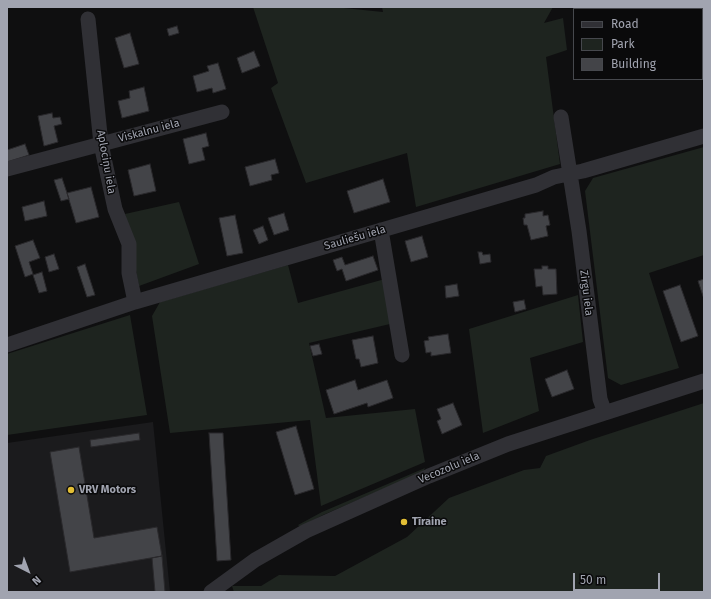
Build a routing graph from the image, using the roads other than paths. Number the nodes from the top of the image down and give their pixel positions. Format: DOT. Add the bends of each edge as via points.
graph roads {
  1 [pos="88,19"];
  2 [pos="222,112"];
  3 [pos="561,117"];
  4 [pos="704,136"];
  5 [pos="101,144"];
  6 [pos="7,169"];
  7 [pos="570,174"];
  8 [pos="381,230"];
  9 [pos="135,302"];
  10 [pos="7,345"];
  11 [pos="402,356"];
  12 [pos="704,381"];
  13 [pos="605,413"];
  14 [pos="211,592"];
  1 -- 5 [label="street, Aplociņu iela"];
  2 -- 5 [label="street, Viskalnu iela"];
  3 -- 7 [label="street, Zirgu iela"];
  4 -- 7 [label="street, Sauliešu iela"];
  5 -- 6 [label="street, Viskalnu iela"];
  5 -- 9 [label="street, Aplociņu iela" via="115,209 128,244 129,273"];
  7 -- 8 [label="street, Sauliešu iela"];
  7 -- 13 [label="street, Zirgu iela" via="600,399"];
  8 -- 9 [label="street, Sauliešu iela"];
  8 -- 11 [label="street"];
  9 -- 10 [label="street, Sauliešu iela"];
  12 -- 13 [label="street, Vecozolu iela"];
  13 -- 14 [label="street, Vecozolu iela" via="508,444 363,505 306,531 255,560"];
}
